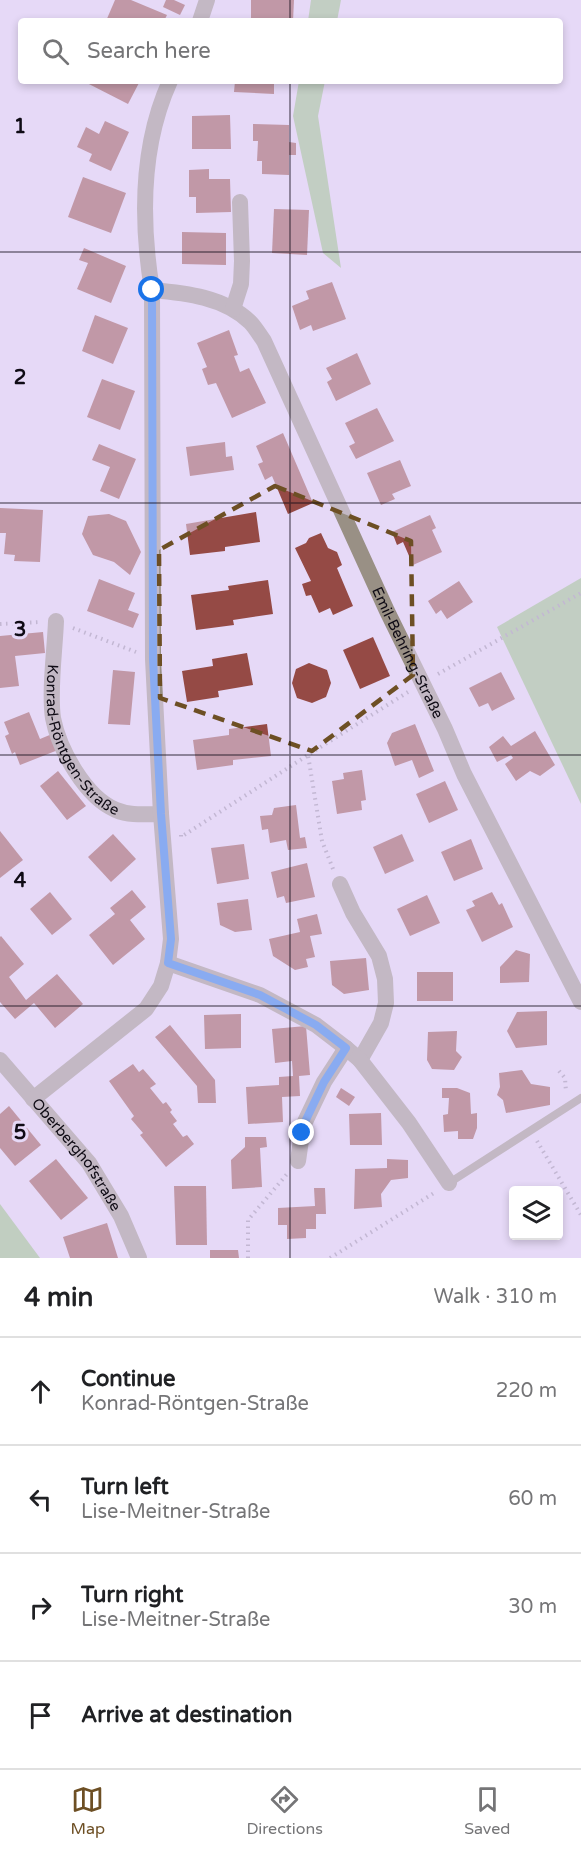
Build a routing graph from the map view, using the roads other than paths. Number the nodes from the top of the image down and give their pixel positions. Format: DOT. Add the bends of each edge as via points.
graph roads {
  1 [pos="207,0"];
  2 [pos="201,18"];
  3 [pos="169,84"];
  4 [pos="240,202"];
  5 [pos="152,290"];
  6 [pos="233,309"];
  7 [pos="56,621"];
  8 [pos="161,814"];
  9 [pos="340,884"];
  10 [pos="168,963"];
  11 [pos="581,1002"];
  12 [pos="346,1048"];
  13 [pos="0,1060"];
  14 [pos="360,1060"];
  15 [pos="581,1098"];
  16 [pos="33,1099"];
  17 [pos="297,1161"];
  18 [pos="449,1183"];
  19 [pos="139,1258"];
  1 -- 2 [label="street"];
  3 -- 5 [label="street" via="148,164 145,222"];
  4 -- 6 [label="street" via="241,284"];
  5 -- 6 [label="street, Emil-Behring-Straße" via="209,299"];
  5 -- 8 [label="street" via="153,659"];
  6 -- 11 [label="street, Emil-Behring-Straße" via="250,322 264,341 464,774"];
  7 -- 8 [label="street, Konrad-Röntgen-Straße" via="53,717 73,767 88,789 117,811"];
  8 -- 10 [label="street" via="171,939"];
  9 -- 14 [label="street" via="379,956 385,979 386,1004 381,1023"];
  10 -- 12 [label="street" via="260,995 316,1025"];
  10 -- 16 [label="street" via="161,986 146,1009"];
  12 -- 14 [label="street"];
  12 -- 17 [label="street" via="303,1126"];
  13 -- 16 [label="street, Oberberghofstraße"];
  14 -- 18 [label="street"];
  15 -- 18 [label="lane"];
  16 -- 19 [label="street, Oberberghofstraße" via="89,1163 121,1216"];
}
